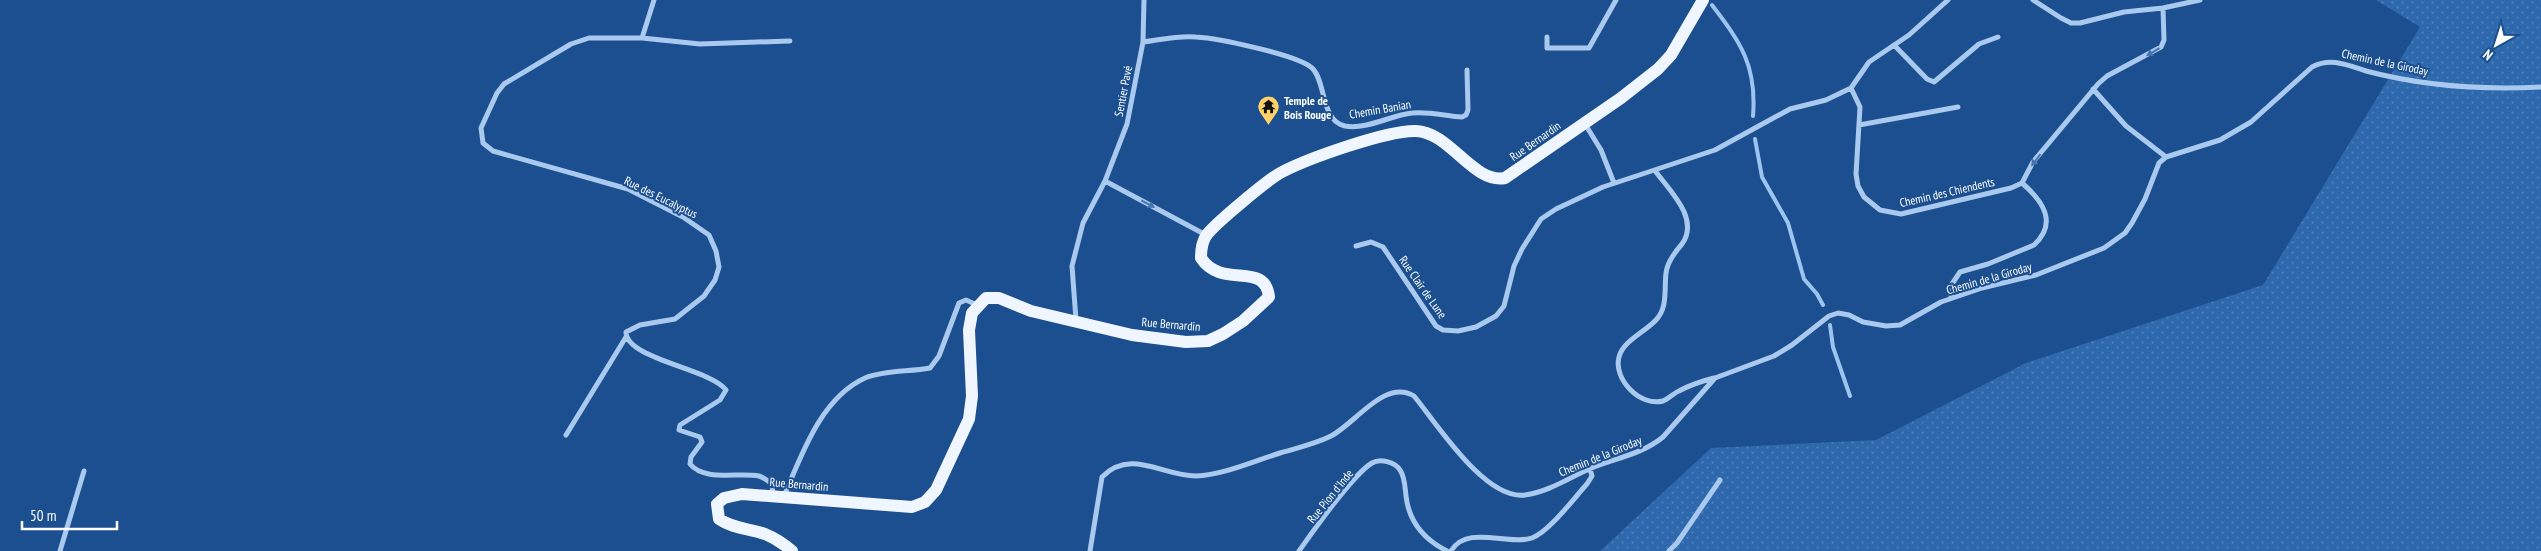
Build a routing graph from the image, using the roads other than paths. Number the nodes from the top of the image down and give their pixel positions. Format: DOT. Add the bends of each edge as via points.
graph roads {
  1 [pos="654,0"];
  2 [pos="1144,0"];
  3 [pos="1616,0"];
  4 [pos="1703,0"];
  5 [pos="1948,0"];
  6 [pos="2033,0"];
  7 [pos="2200,0"];
  8 [pos="2163,8"];
  9 [pos="1998,37"];
  10 [pos="642,38"];
  11 [pos="1547,38"];
  12 [pos="790,41"];
  13 [pos="1143,42"];
  14 [pos="1894,44"];
  15 [pos="1467,70"];
  16 [pos="2541,87"];
  17 [pos="1851,88"];
  18 [pos="2093,89"];
  19 [pos="1958,107"];
  20 [pos="1585,123"];
  21 [pos="1859,125"];
  22 [pos="2166,157"];
  23 [pos="1656,172"];
  24 [pos="1105,182"];
  25 [pos="2022,183"];
  26 [pos="1614,184"];
  27 [pos="1207,235"];
  28 [pos="1356,246"];
  29 [pos="1951,298"];
  30 [pos="978,305"];
  31 [pos="1076,320"];
  32 [pos="626,337"];
  33 [pos="1716,378"];
  34 [pos="566,435"];
  35 [pos="1590,469"];
  36 [pos="84,471"];
  37 [pos="1720,480"];
  38 [pos="779,495"];
  39 [pos="60,551"];
  40 [pos="792,551"];
  41 [pos="1090,551"];
  42 [pos="1299,551"];
  43 [pos="1447,551"];
  44 [pos="1452,551"];
  45 [pos="1669,551"];
  1 -- 10 [label="street"];
  2 -- 13 [label="street, Sentier Pavé"];
  3 -- 11 [label="street" via="1589,48 1547,48"];
  4 -- 20 [label="main road, Rue Bernardin" via="1671,55 1658,69"];
  5 -- 14 [label="street" via="1925,22"];
  6 -- 8 [label="street" via="2071,23"];
  7 -- 8 [label="street"];
  8 -- 18 [label="street, one-way" via="2164,40 2161,47 2107,76"];
  9 -- 14 [label="street" via="1979,44 1934,82 1926,79"];
  10 -- 12 [label="street, Rue des Eucalyptus" via="700,44"];
  10 -- 32 [label="street, Rue des Eucalyptus" via="588,38 571,44 504,84 481,128 483,143 493,152 628,189 683,216 709,235 719,267 704,296 675,319 640,325 626,332"];
  13 -- 15 [label="street, Chemin Banian" via="1196,36 1300,61 1312,68 1319,79 1326,107 1344,126 1360,126 1415,112 1462,117 1468,110"];
  13 -- 24 [label="street, Sentier Pavé" via="1127,124"];
  14 -- 17 [label="street" via="1869,62"];
  16 -- 22 [label="street, Chemin de la Giroday" via="2496,89 2439,84 2322,61 2252,122 2220,140"];
  17 -- 21 [label="street, Chemin des Chiendents" via="1860,108"];
  17 -- 23 [label="street, Rue Clair de Lune" via="1826,100 1790,109 1715,150"];
  18 -- 22 [label="street" via="2126,126"];
  18 -- 25 [label="street, one-way" via="2033,162"];
  19 -- 21 [label="street"];
  20 -- 26 [label="street" via="1601,150"];
  20 -- 27 [label="main road, Rue Bernardin" via="1516,172 1500,178 1482,173 1440,139 1419,131 1395,132 1280,172"];
  21 -- 25 [label="street, Chemin des Chiendents" via="1858,186 1864,197 1880,210 1901,214"];
  22 -- 29 [label="street, Chemin de la Giroday" via="2159,163 2146,199 2132,223 2116,241 2036,275"];
  23 -- 26 [label="street, Rue Clair de Lune"];
  23 -- 33 [label="street" via="1685,214 1688,228 1666,272 1662,311 1621,350 1619,375 1633,392 1650,400 1663,401"];
  24 -- 27 [label="street, one-way"];
  24 -- 31 [label="street, Sentier Pavé" via="1082,223 1072,266"];
  25 -- 29 [label="street" via="2043,208 2046,217 2044,234 2034,246 1960,272 1952,284"];
  26 -- 28 [label="street, Rue Clair de Lune" via="1556,209 1541,219 1514,266 1504,306 1490,321 1476,327 1458,331 1436,326 1383,247 1371,242"];
  27 -- 31 [label="main road, Rue Bernardin" via="1201,258 1207,267 1215,272 1251,276 1262,280 1268,288 1269,297 1262,305 1223,334 1208,341 1186,342 1132,335"];
  29 -- 33 [label="street, Chemin de la Giroday" via="1900,325 1863,322 1838,313 1829,316 1774,356"];
  30 -- 31 [label="main road, Rue Bernardin" via="986,298 999,298 1031,311"];
  30 -- 38 [label="street" via="966,300 959,303 939,356 930,368 866,378 847,389 823,417"];
  30 -- 38 [label="main road, Rue Bernardin" via="972,313 969,330 972,396 969,419 936,490 925,502 912,508"];
  32 -- 34 [label="street"];
  32 -- 38 [label="street" via="631,344 674,366 721,383 726,390 720,400 680,425 679,430 700,437 702,442 691,458 690,464 694,469 760,476 772,484"];
  33 -- 35 [label="street, Chemin de la Giroday" via="1674,427 1652,446"];
  35 -- 41 [label="street, Chemin de la Giroday" via="1525,495 1499,490 1478,473 1414,396 1397,392 1381,398 1331,436 1215,472 1196,476 1132,463 1120,464 1102,477"];
  35 -- 44 [label="street" via="1592,476 1587,484 1541,533 1531,538 1462,541"];
  36 -- 39 [label="street"];
  37 -- 45 [label="street"];
  38 -- 40 [label="main road, Rue Bernardin" via="742,494 724,498 717,504 719,519 729,526 763,533"];
  42 -- 43 [label="street, Rue Pion d'Inde" via="1353,481 1373,462 1382,461 1392,463 1400,470 1407,507 1417,527 1434,545"];
}
